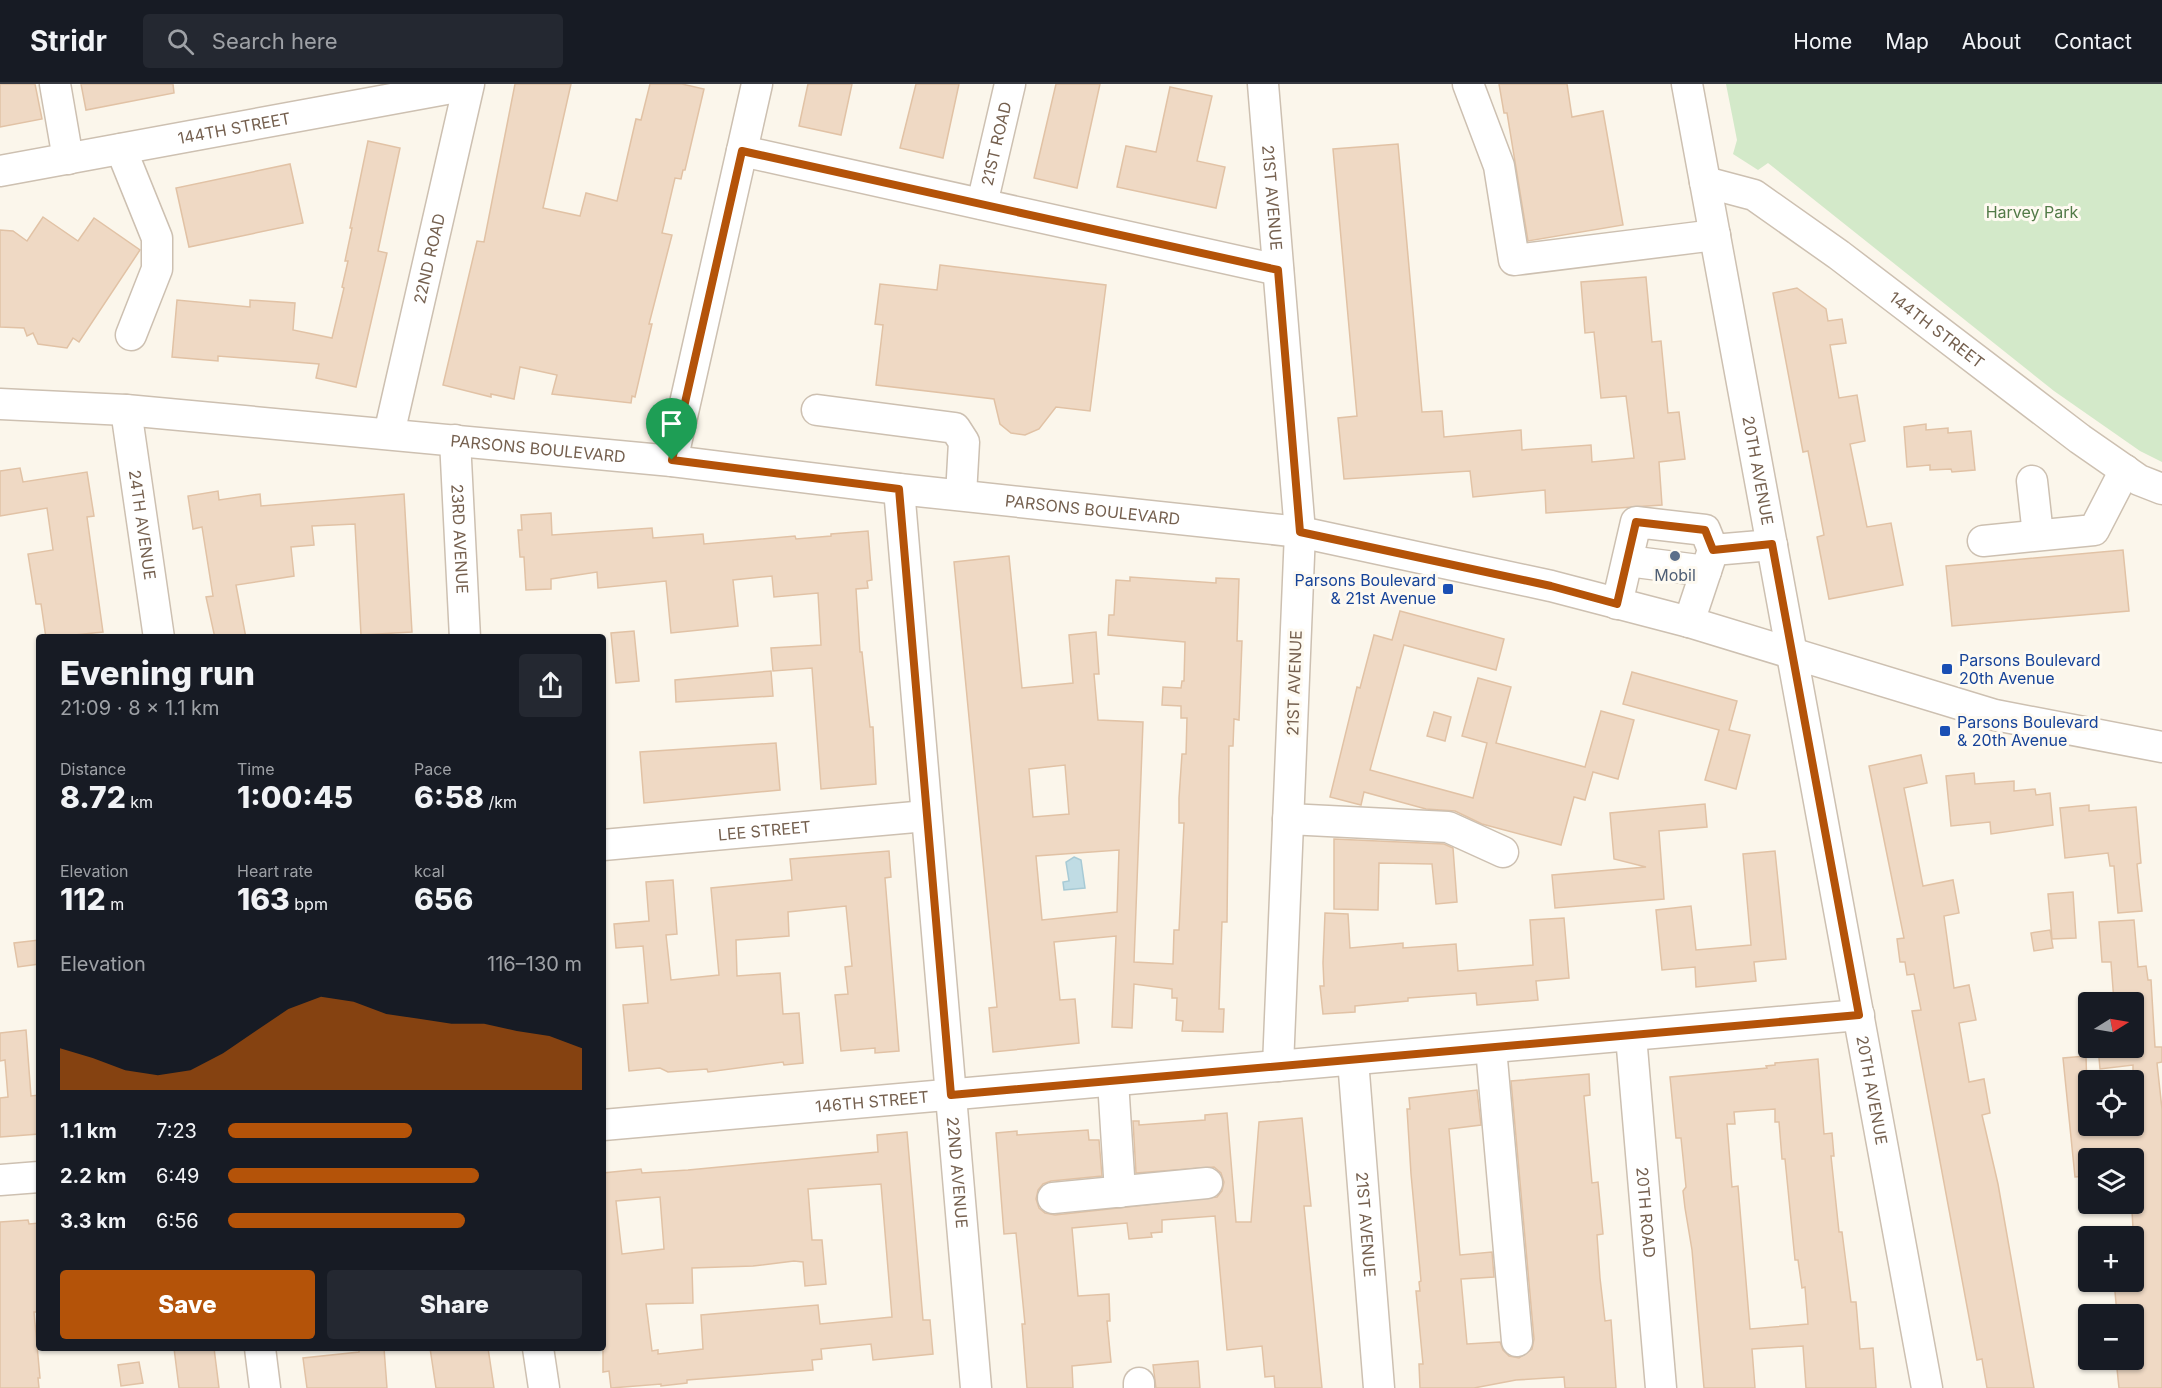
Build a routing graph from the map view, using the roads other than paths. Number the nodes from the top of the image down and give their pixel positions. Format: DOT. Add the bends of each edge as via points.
graph roads {
  1 [pos="56,84"];
  2 [pos="758,84"];
  3 [pos="1010,84"];
  4 [pos="1263,84"];
  5 [pos="1468,84"];
  6 [pos="1687,84"];
  7 [pos="469,85"];
  8 [pos="121,149"];
  9 [pos="742,151"];
  10 [pos="68,159"];
  11 [pos="0,171"];
  12 [pos="1705,182"];
  13 [pos="982,204"];
  14 [pos="1715,235"];
  15 [pos="1278,270"];
  16 [pos="130,335"];
  17 [pos="0,404"];
  18 [pos="126,410"];
  19 [pos="817,410"];
  20 [pos="389,434"];
  21 [pos="455,440"];
  22 [pos="672,460"];
  23 [pos="2125,470"];
  24 [pos="2032,481"];
  25 [pos="899,489"];
  26 [pos="2162,489"];
  27 [pos="961,495"];
  28 [pos="1300,532"];
  29 [pos="2038,536"];
  30 [pos="1983,541"];
  31 [pos="1772,544"];
  32 [pos="1628,561"];
  33 [pos="1710,561"];
  34 [pos="1617,604"];
  35 [pos="1689,622"];
  36 [pos="158,634"];
  37 [pos="465,634"];
  38 [pos="1792,653"];
  39 [pos="2162,747"];
  40 [pos="926,816"];
  41 [pos="1288,819"];
  42 [pos="606,845"];
  43 [pos="1503,852"];
  44 [pos="1859,1015"];
  45 [pos="1631,1036"];
  46 [pos="1491,1048"];
  47 [pos="1353,1060"];
  48 [pos="1278,1066"];
  49 [pos="1113,1081"];
  50 [pos="951,1095"];
  51 [pos="606,1125"];
  52 [pos="36,1177"];
  53 [pos="0,1180"];
  54 [pos="1207,1182"];
  55 [pos="1120,1192"];
  56 [pos="1053,1198"];
  57 [pos="1517,1341"];
  58 [pos="260,1351"];
  59 [pos="538,1351"];
  60 [pos="265,1388"];
  61 [pos="544,1388"];
  62 [pos="975,1388"];
  63 [pos="1379,1388"];
  64 [pos="1661,1388"];
  65 [pos="1928,1388"];
  1 -- 10 [label="street"];
  2 -- 9 [label="street"];
  3 -- 13 [label="street, 21ST ROAD"];
  4 -- 15 [label="street, 21ST AVENUE"];
  5 -- 14 [label="street" via="1499,166 1514,260"];
  6 -- 12 [label="street, 20TH AVENUE"];
  7 -- 8 [label="street, 144TH STREET"];
  7 -- 20 [label="street, 22ND ROAD"];
  8 -- 10 [label="street, 144TH STREET"];
  8 -- 16 [label="street" via="157,238 157,269"];
  9 -- 13 [label="street"];
  9 -- 22 [label="street"];
  10 -- 11 [label="street, 144TH STREET"];
  12 -- 14 [label="street, 20TH AVENUE"];
  12 -- 23 [label="street, 144TH STREET" via="1754,195"];
  13 -- 15 [label="street"];
  14 -- 31 [label="street, 20TH AVENUE"];
  15 -- 28 [label="street, 21ST AVENUE"];
  17 -- 18 [label="street, PARSONS BOULEVARD"];
  18 -- 20 [label="street, PARSONS BOULEVARD"];
  18 -- 36 [label="street, 24TH AVENUE"];
  19 -- 27 [label="street" via="956,428 964,442"];
  20 -- 21 [label="street, PARSONS BOULEVARD"];
  21 -- 22 [label="street, PARSONS BOULEVARD"];
  21 -- 37 [label="street, 23RD AVENUE"];
  22 -- 25 [label="street, PARSONS BOULEVARD"];
  23 -- 26 [label="street, 144TH STREET"];
  23 -- 29 [label="street" via="2094,530"];
  24 -- 29 [label="street"];
  25 -- 27 [label="street, PARSONS BOULEVARD"];
  25 -- 40 [label="street, 22ND AVENUE"];
  27 -- 28 [label="street, PARSONS BOULEVARD"];
  28 -- 34 [label="street, PARSONS BOULEVARD"];
  28 -- 41 [label="street, 21ST AVENUE"];
  29 -- 30 [label="street"];
  31 -- 33 [label="street"];
  31 -- 38 [label="street, 20TH AVENUE"];
  32 -- 33 [label="street"];
  32 -- 33 [label="street" via="1636,522 1705,530"];
  32 -- 34 [label="street"];
  33 -- 35 [label="street"];
  34 -- 35 [label="street, PARSONS BOULEVARD"];
  35 -- 38 [label="street, PARSONS BOULEVARD"];
  38 -- 39 [label="street, PARSONS BOULEVARD" via="1995,715"];
  38 -- 44 [label="street, 20TH AVENUE"];
  40 -- 42 [label="street, LEE STREET"];
  40 -- 50 [label="street, 22ND AVENUE"];
  41 -- 43 [label="street" via="1448,827"];
  41 -- 48 [label="street, 21ST AVENUE"];
  44 -- 45 [label="street, 146TH STREET"];
  44 -- 65 [label="street, 20TH AVENUE"];
  45 -- 46 [label="street, 146TH STREET"];
  45 -- 64 [label="street, 20TH ROAD"];
  46 -- 47 [label="street, 146TH STREET"];
  46 -- 57 [label="street"];
  47 -- 48 [label="street, 146TH STREET"];
  47 -- 63 [label="street, 21ST AVENUE"];
  48 -- 49 [label="street, 146TH STREET"];
  49 -- 50 [label="street, 146TH STREET"];
  49 -- 55 [label="street"];
  50 -- 51 [label="street, 146TH STREET"];
  50 -- 62 [label="street, 22ND AVENUE"];
  52 -- 53 [label="street"];
  54 -- 55 [label="street"];
  55 -- 56 [label="street"];
  58 -- 60 [label="street"];
  59 -- 61 [label="street"];
}
